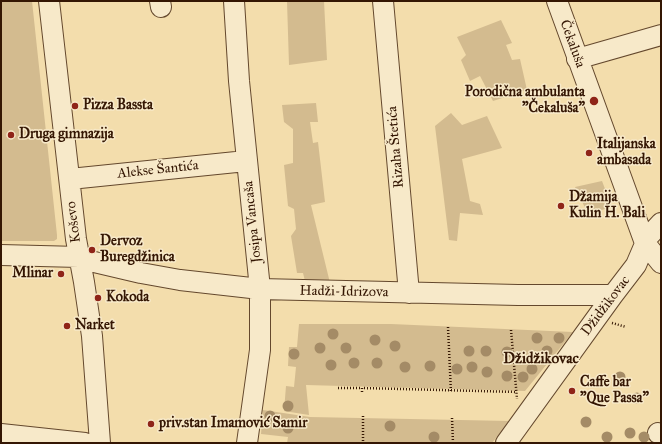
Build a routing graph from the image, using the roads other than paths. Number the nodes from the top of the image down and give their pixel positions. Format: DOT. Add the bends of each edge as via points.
graph roads {
  1 [pos="49,1"];
  2 [pos="234,1"];
  3 [pos="383,1"];
  4 [pos="557,1"];
  5 [pos="661,35"];
  6 [pos="577,58"];
  7 [pos="246,161"];
  8 [pos="70,179"];
  9 [pos="661,223"];
  10 [pos="645,244"];
  11 [pos="1,255"];
  12 [pos="79,257"];
  13 [pos="661,263"];
  14 [pos="260,289"];
  15 [pos="409,293"];
  16 [pos="613,295"];
  17 [pos="1,434"];
  18 [pos="84,443"];
  19 [pos="100,443"];
  20 [pos="247,443"];
  21 [pos="506,443"];
  1 -- 8 [label="street, Koševo"];
  2 -- 7 [label="street, Josipa Vancaša"];
  3 -- 15 [label="street, Rizaha Štetića"];
  4 -- 6 [label="street, Čekaluša"];
  5 -- 6 [label="street"];
  6 -- 10 [label="street, Čekaluša"];
  7 -- 8 [label="street, Alekse Šantića"];
  7 -- 14 [label="street, Josipa Vancaša"];
  8 -- 12 [label="street, Koševo"];
  9 -- 10 [label="street, Džidžikovac" via="653,230"];
  10 -- 13 [label="street, Čekaluša"];
  10 -- 16 [label="street, Džidžikovac" via="636,266"];
  11 -- 12 [label="street, Hadži-Idrizova"];
  12 -- 14 [label="street, Hadži-Idrizova" via="180,280"];
  12 -- 19 [label="street, Koševo" via="92,336"];
  14 -- 15 [label="street, Hadži-Idrizova"];
  14 -- 20 [label="street, Josipa Vancaša" via="260,350"];
  15 -- 16 [label="street, Hadži-Idrizova"];
  16 -- 21 [label="street, Džidžikovac"];
  17 -- 18 [label="street"];
}
